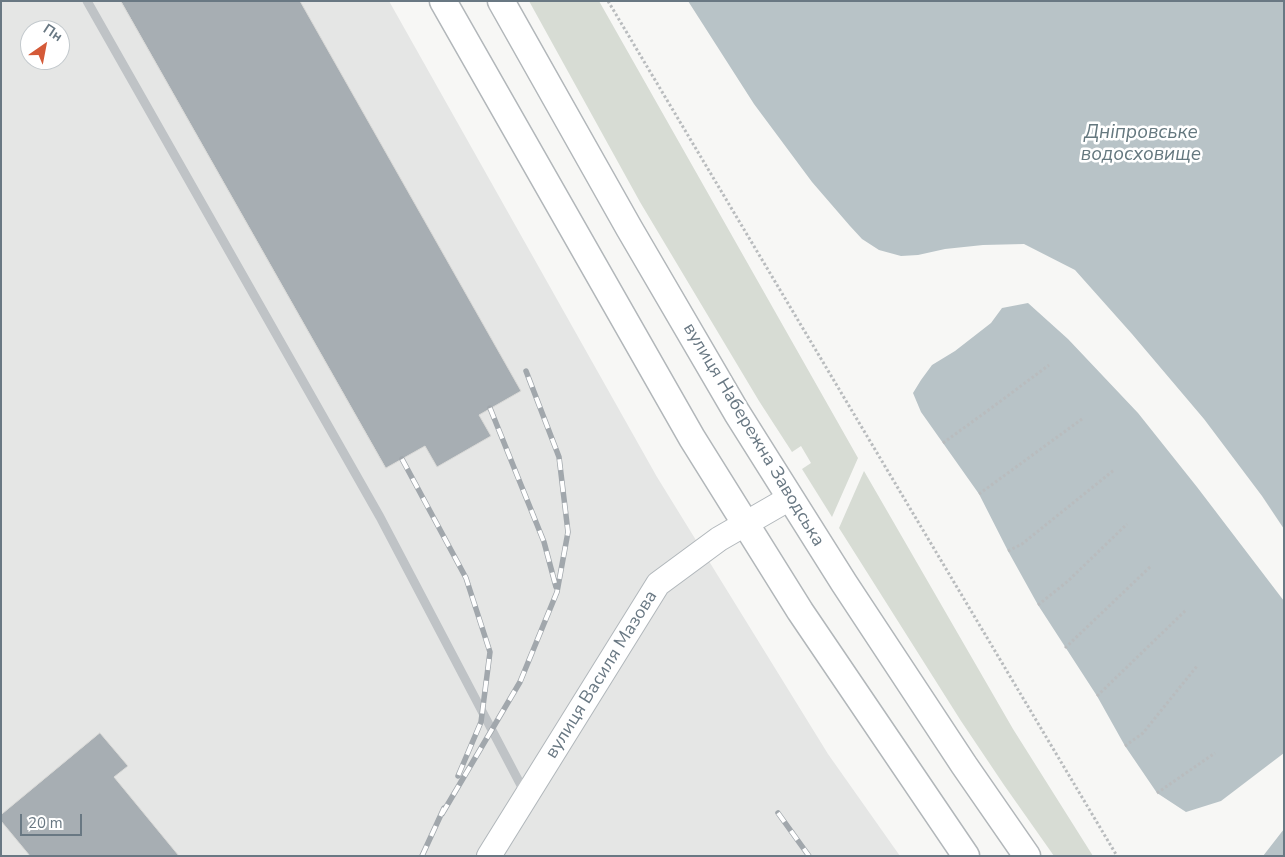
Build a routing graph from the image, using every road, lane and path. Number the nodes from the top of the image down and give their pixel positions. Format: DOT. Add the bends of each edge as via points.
graph roads {
  1 [pos="87,1"];
  2 [pos="443,1"];
  3 [pos="501,1"];
  4 [pos="608,1"];
  5 [pos="1049,365"];
  6 [pos="1082,419"];
  7 [pos="943,443"];
  8 [pos="1114,470"];
  9 [pos="979,494"];
  10 [pos="790,498"];
  11 [pos="745,524"];
  12 [pos="1127,524"];
  13 [pos="1008,551"];
  14 [pos="1151,566"];
  15 [pos="1038,605"];
  16 [pos="1186,610"];
  17 [pos="1065,648"];
  18 [pos="1197,666"];
  19 [pos="1097,696"];
  20 [pos="1125,746"];
  21 [pos="1215,753"];
  22 [pos="1157,792"];
  23 [pos="527,795"];
  24 [pos="489,856"];
  25 [pos="966,856"];
  26 [pos="1027,856"];
  27 [pos="1117,856"];
  1 -- 23 [label="lane" via="380,518"];
  2 -- 11 [label="main road"];
  3 -- 10 [label="main road, вулиця Набережна Заводська" via="629,228"];
  4 -- 27 [label="path"];
  5 -- 7 [label="path"];
  6 -- 9 [label="path"];
  8 -- 13 [label="path" via="1022,544"];
  10 -- 11 [label="street, вулиця Василя Мазова"];
  10 -- 26 [label="main road, вулиця Набережна Заводська"];
  11 -- 23 [label="street, вулиця Василя Мазова" via="658,584"];
  11 -- 25 [label="main road"];
  12 -- 15 [label="path"];
  14 -- 17 [label="path"];
  16 -- 19 [label="path"];
  18 -- 20 [label="path" via="1142,733"];
  21 -- 22 [label="path"];
  23 -- 24 [label="street, вулиця Василя Мазова"];
}
